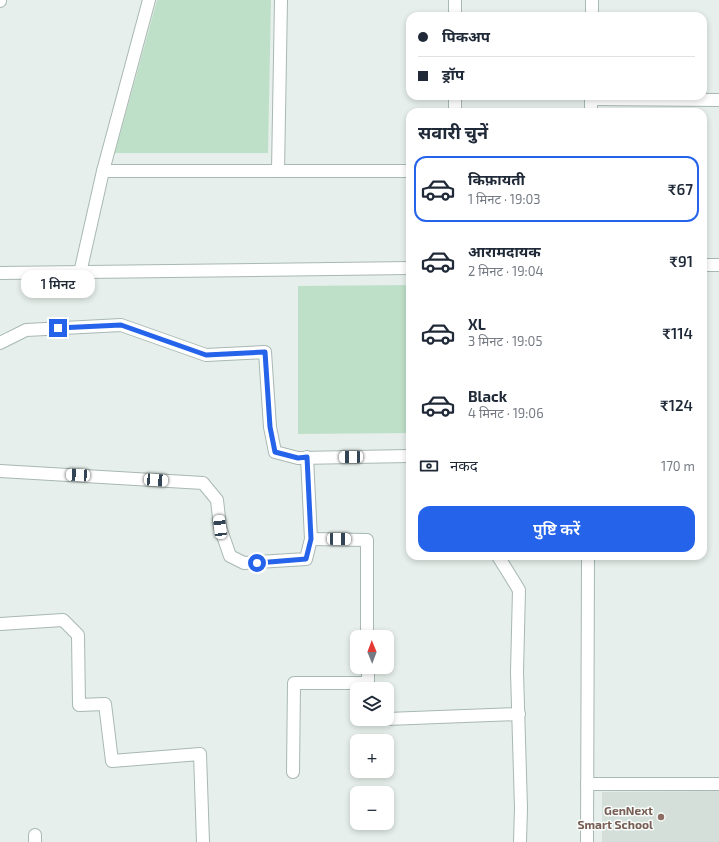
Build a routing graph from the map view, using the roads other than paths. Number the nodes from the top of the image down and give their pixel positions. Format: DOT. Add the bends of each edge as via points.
graph roads {
  1 [pos="149,0"];
  2 [pos="281,0"];
  3 [pos="455,0"];
  4 [pos="592,0"];
  5 [pos="455,12"];
  6 [pos="592,12"];
  7 [pos="707,100"];
  8 [pos="719,100"];
  9 [pos="103,171"];
  10 [pos="278,171"];
  11 [pos="406,171"];
  12 [pos="707,265"];
  13 [pos="719,265"];
  14 [pos="406,268"];
  15 [pos="80,272"];
  16 [pos="0,274"];
  17 [pos="0,343"];
  18 [pos="406,456"];
  19 [pos="307,457"];
  20 [pos="0,471"];
  21 [pos="311,539"];
  22 [pos="500,560"];
  23 [pos="588,560"];
  24 [pos="0,624"];
  25 [pos="368,630"];
  26 [pos="350,685"];
  27 [pos="519,714"];
  28 [pos="394,719"];
  29 [pos="293,772"];
  30 [pos="587,784"];
  31 [pos="719,784"];
  32 [pos="203,842"];
  33 [pos="520,842"];
  34 [pos="587,842"];
  1 -- 9 [label="street"];
  2 -- 10 [label="street"];
  3 -- 5 [label="street"];
  4 -- 6 [label="street"];
  7 -- 8 [label="street"];
  9 -- 10 [label="street"];
  9 -- 15 [label="street"];
  10 -- 11 [label="street"];
  12 -- 13 [label="street"];
  14 -- 15 [label="street"];
  15 -- 16 [label="street"];
  17 -- 19 [label="street" via="26,330 121,325 206,355 265,352 270,427 275,452 298,458"];
  18 -- 19 [label="street"];
  19 -- 21 [label="street"];
  20 -- 21 [label="street" via="203,483 217,500 220,527 230,556 244,563 306,559"];
  21 -- 25 [label="street" via="366,540"];
  22 -- 27 [label="street" via="518,590"];
  23 -- 30 [label="street"];
  24 -- 32 [label="street" via="63,620 78,635 80,705 106,704 112,761 200,754"];
  26 -- 29 [label="street" via="294,683"];
  27 -- 28 [label="street"];
  27 -- 33 [label="street"];
  30 -- 31 [label="street"];
  30 -- 34 [label="street"];
}
